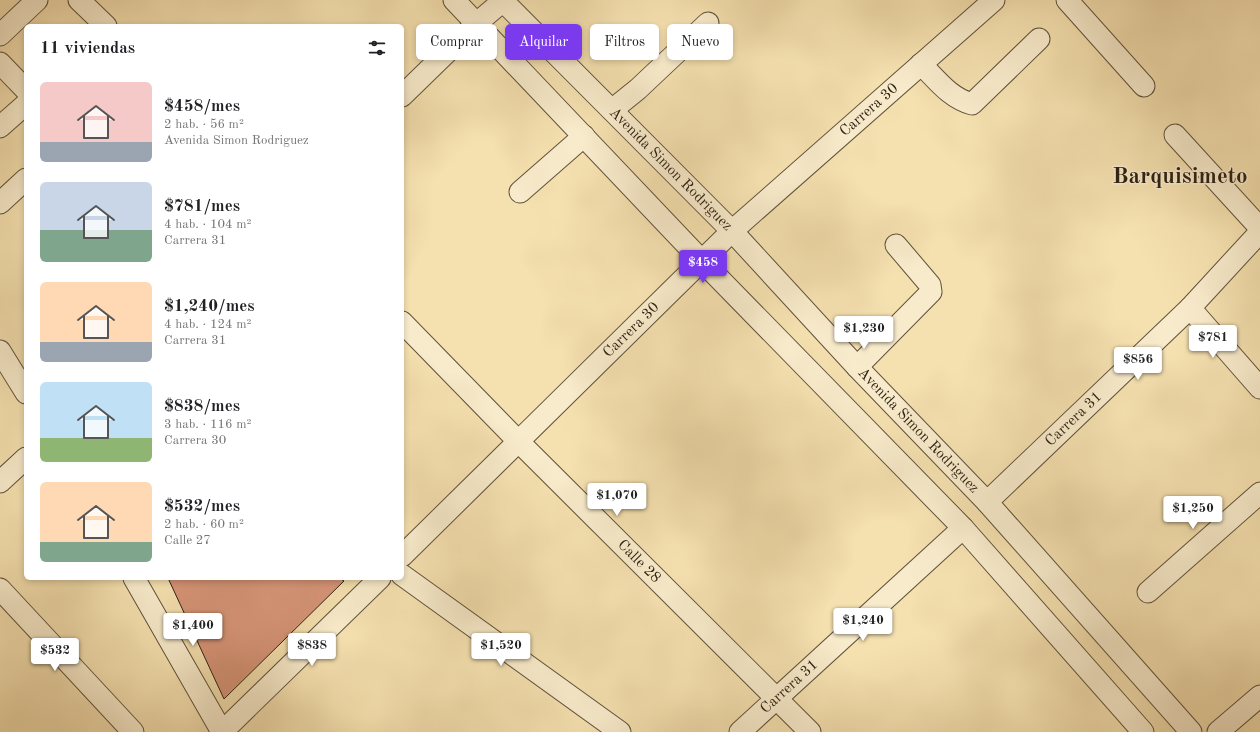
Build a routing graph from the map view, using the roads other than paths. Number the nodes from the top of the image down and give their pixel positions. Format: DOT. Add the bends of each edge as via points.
graph roads {
  1 [pos="37,0"];
  2 [pos="79,0"];
  3 [pos="454,0"];
  4 [pos="503,0"];
  5 [pos="994,0"];
  6 [pos="1067,0"];
  7 [pos="477,23"];
  8 [pos="708,23"];
  9 [pos="104,24"];
  10 [pos="0,35"];
  11 [pos="1039,38"];
  12 [pos="0,63"];
  13 [pos="921,64"];
  14 [pos="1144,86"];
  15 [pos="24,88"];
  16 [pos="404,94"];
  17 [pos="24,106"];
  18 [pos="612,110"];
  19 [pos="0,127"];
  20 [pos="584,136"];
  21 [pos="1175,136"];
  22 [pos="24,181"];
  23 [pos="520,192"];
  24 [pos="0,203"];
  25 [pos="1260,228"];
  26 [pos="732,231"];
  27 [pos="1260,232"];
  28 [pos="896,245"];
  29 [pos="702,261"];
  30 [pos="1190,308"];
  31 [pos="404,324"];
  32 [pos="0,351"];
  33 [pos="857,367"];
  34 [pos="1260,388"];
  35 [pos="24,389"];
  36 [pos="519,442"];
  37 [pos="24,460"];
  38 [pos="0,482"];
  39 [pos="1260,493"];
  40 [pos="987,502"];
  41 [pos="963,528"];
  42 [pos="404,554"];
  43 [pos="404,577"];
  44 [pos="135,580"];
  45 [pos="378,580"];
  46 [pos="0,589"];
  47 [pos="1148,592"];
  48 [pos="1260,696"];
  49 [pos="777,698"];
  50 [pos="133,732"];
  51 [pos="222,732"];
  52 [pos="620,732"];
  53 [pos="740,732"];
  54 [pos="810,732"];
  55 [pos="1143,732"];
  56 [pos="1191,732"];
  57 [pos="1218,732"];
  1 -- 10 [label="street"];
  2 -- 9 [label="street"];
  3 -- 7 [label="street"];
  4 -- 7 [label="street"];
  4 -- 18 [label="street, Avenida Simon Rodriguez"];
  5 -- 13 [label="street, Carrera 30"];
  6 -- 14 [label="street"];
  7 -- 16 [label="street"];
  7 -- 20 [label="street"];
  8 -- 18 [label="street"];
  11 -- 13 [label="street" via="972,104 950,94"];
  12 -- 15 [label="street"];
  13 -- 26 [label="street, Carrera 30"];
  17 -- 19 [label="street"];
  18 -- 26 [label="street, Avenida Simon Rodriguez"];
  20 -- 23 [label="street"];
  20 -- 29 [label="street"];
  21 -- 25 [label="street"];
  22 -- 24 [label="street"];
  26 -- 29 [label="street, Carrera 30"];
  26 -- 33 [label="street, Avenida Simon Rodriguez"];
  27 -- 30 [label="street, Carrera 31"];
  28 -- 33 [label="street" via="930,285 931,292"];
  29 -- 36 [label="street, Carrera 30"];
  29 -- 41 [label="street"];
  30 -- 34 [label="street"];
  30 -- 40 [label="street, Carrera 31"];
  31 -- 36 [label="street, Calle 28"];
  32 -- 35 [label="street"];
  33 -- 40 [label="street, Avenida Simon Rodriguez"];
  36 -- 42 [label="street, Carrera 30"];
  36 -- 49 [label="street, Calle 28"];
  37 -- 38 [label="street"];
  39 -- 47 [label="street"];
  40 -- 56 [label="street, Avenida Simon Rodriguez"];
  41 -- 49 [label="street, Carrera 31"];
  41 -- 55 [label="street"];
  43 -- 52 [label="street"];
  44 -- 51 [label="street"];
  45 -- 51 [label="street"];
  46 -- 50 [label="street"];
  48 -- 57 [label="street"];
  49 -- 53 [label="street, Carrera 31"];
  49 -- 54 [label="street, Calle 28"];
}
